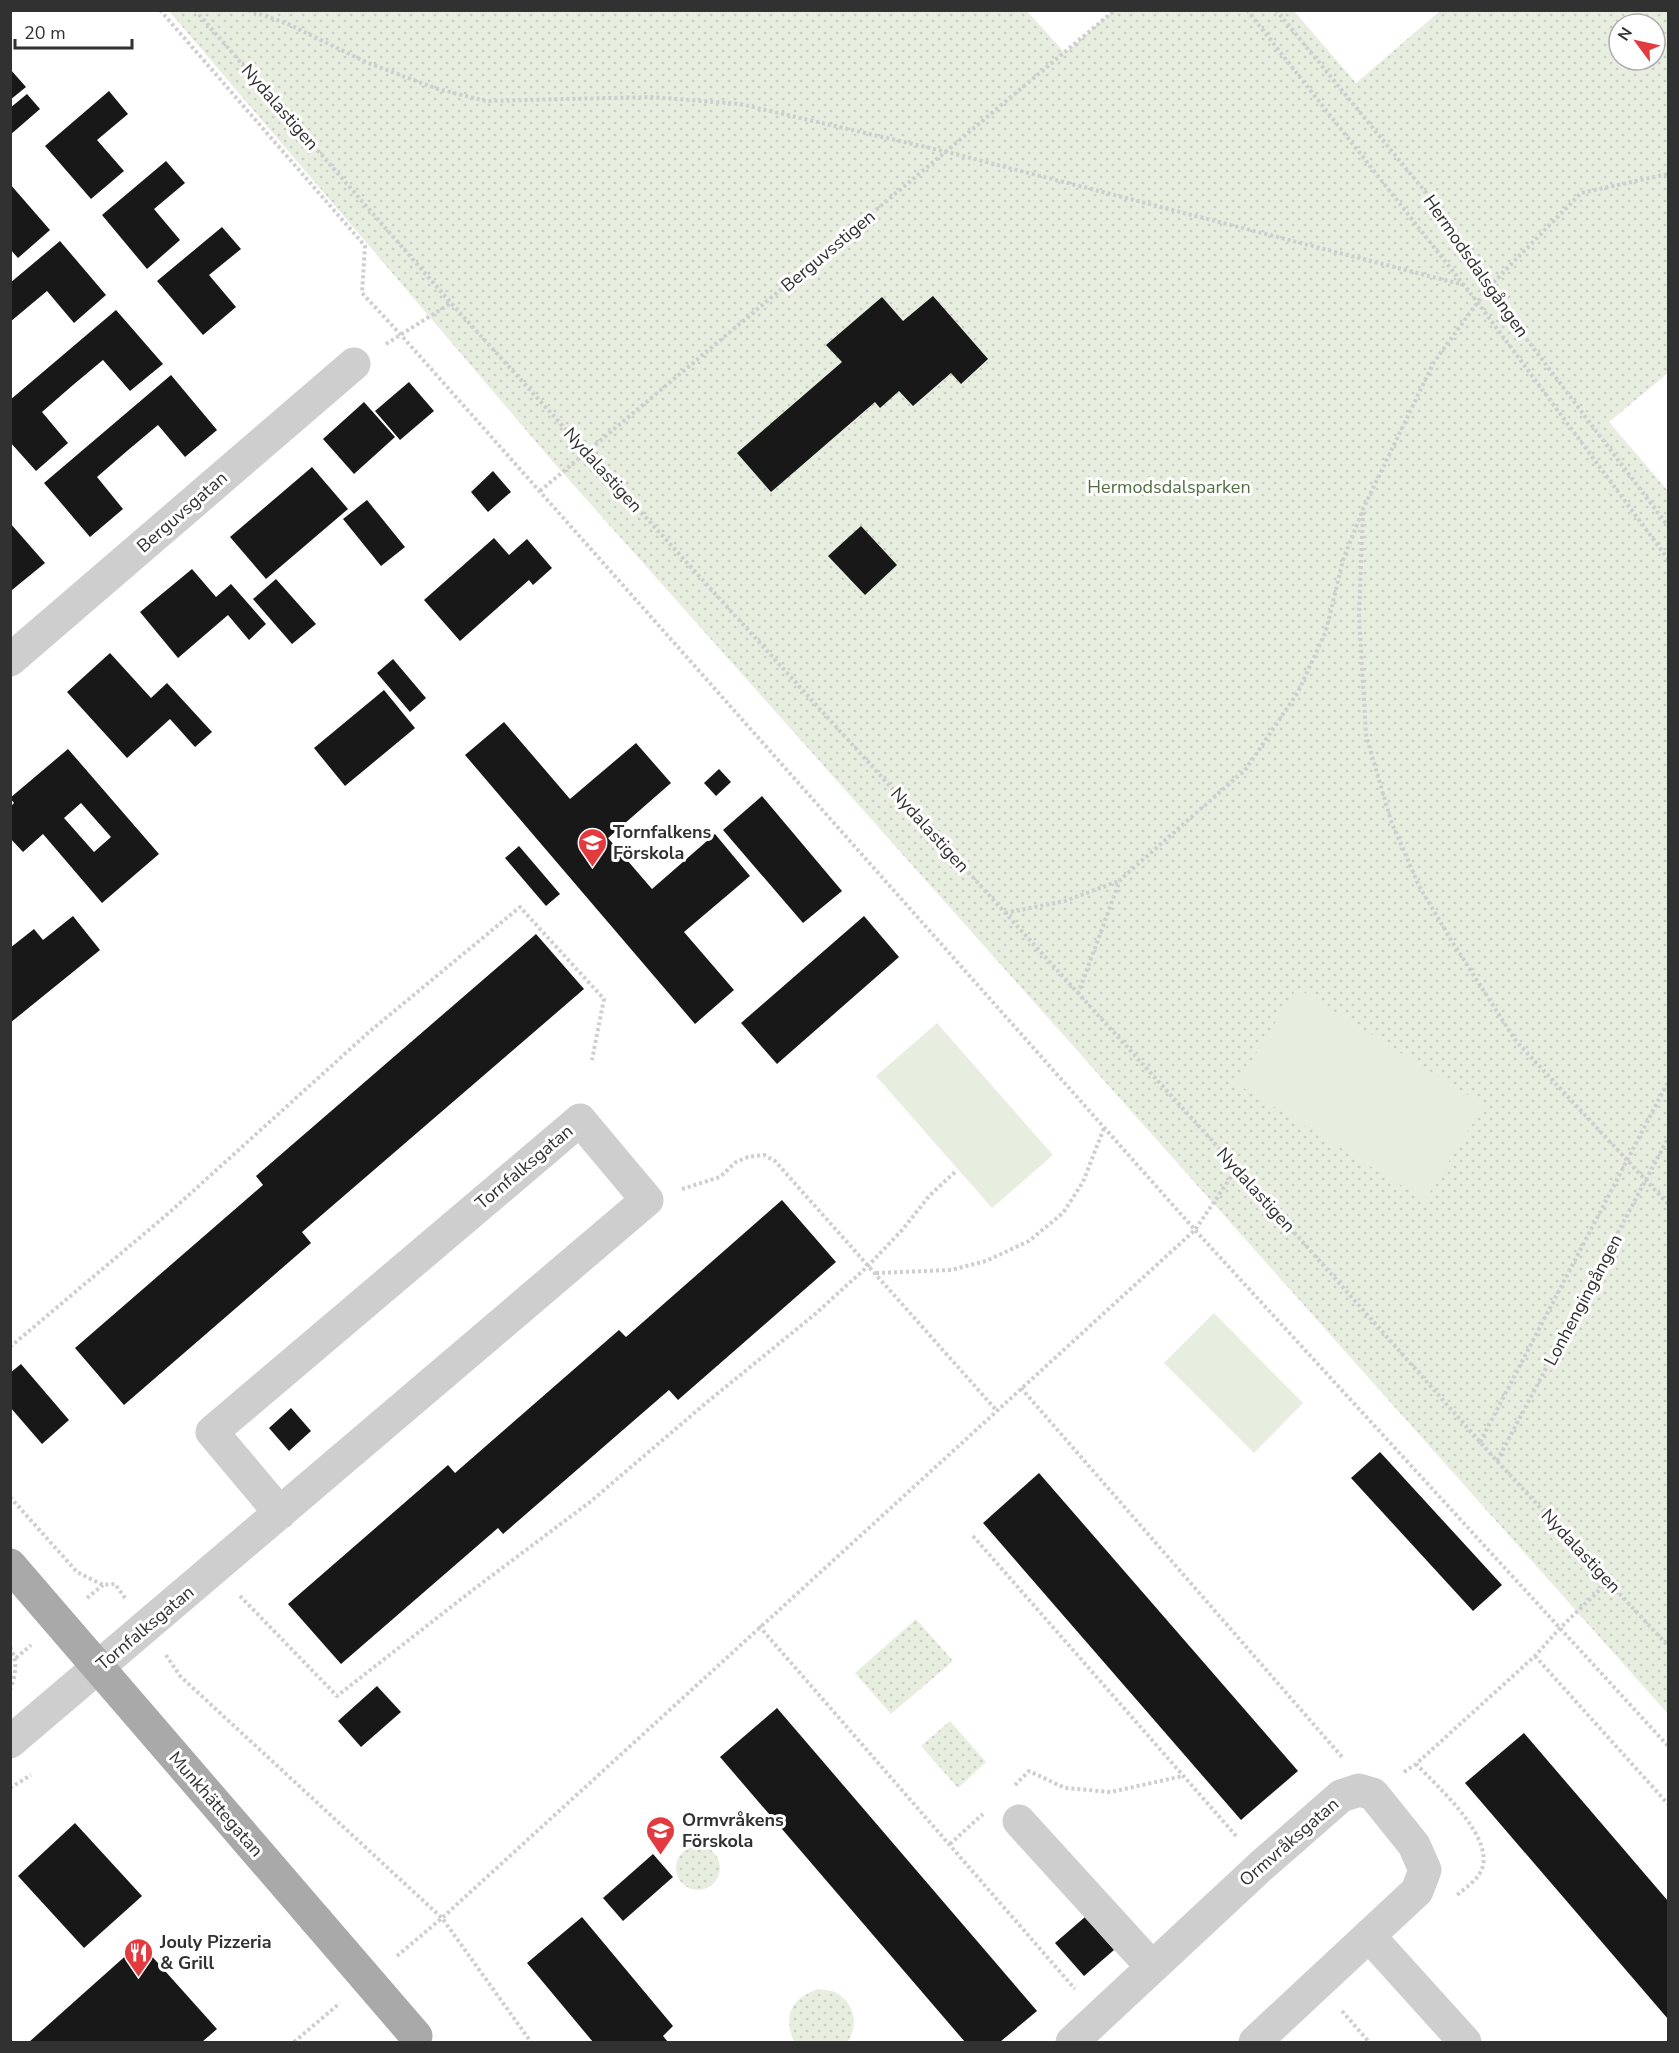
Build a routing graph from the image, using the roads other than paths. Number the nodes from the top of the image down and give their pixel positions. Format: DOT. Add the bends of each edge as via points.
graph roads {
  1 [pos="354,364"];
  2 [pos="10,660"];
  3 [pos="280,1513"];
  4 [pos="10,1565"];
  5 [pos="98,1667"];
  6 [pos="10,1742"];
  7 [pos="1019,1821"];
  8 [pos="1370,1937"];
  9 [pos="1152,1967"];
  10 [pos="418,2039"];
  11 [pos="1072,2043"];
  12 [pos="1255,2043"];
  13 [pos="1465,2043"];
  1 -- 2 [label="street, Berguvsgatan"];
  3 -- 3 [label="street, Tornfalksgatan" via="212,1432 580,1120 647,1200"];
  3 -- 5 [label="street, Tornfalksgatan"];
  4 -- 5 [label="main road, Munkhättegatan"];
  5 -- 6 [label="street, Tornfalksgatan"];
  5 -- 10 [label="main road, Munkhättegatan, bridge"];
  7 -- 9 [label="street"];
  8 -- 9 [label="street, Ormvråksgatan" via="1417,1891 1425,1870 1414,1845 1373,1794 1359,1790 1341,1796"];
  8 -- 12 [label="street"];
  8 -- 13 [label="street"];
  9 -- 11 [label="street, Ormvråksgatan"];
}
